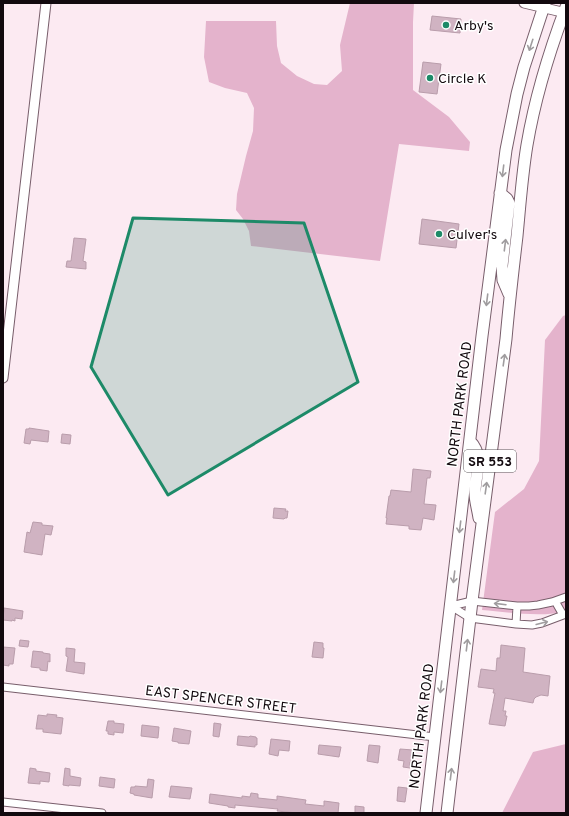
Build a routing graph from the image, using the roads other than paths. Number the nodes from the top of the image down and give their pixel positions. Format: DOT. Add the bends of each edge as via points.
graph roads {
  1 [pos="46,3"];
  2 [pos="524,3"];
  3 [pos="544,5"];
  4 [pos="565,11"];
  5 [pos="500,193"];
  6 [pos="510,297"];
  7 [pos="3,378"];
  8 [pos="470,440"];
  9 [pos="481,531"];
  10 [pos="566,597"];
  11 [pos="472,601"];
  12 [pos="555,601"];
  13 [pos="451,606"];
  14 [pos="517,606"];
  15 [pos="564,615"];
  16 [pos="470,618"];
  17 [pos="516,624"];
  18 [pos="3,687"];
  19 [pos="435,737"];
  20 [pos="3,802"];
  21 [pos="41,810"];
  22 [pos="102,813"];
  23 [pos="426,813"];
  24 [pos="447,813"];
  1 -- 7 [label="street"];
  2 -- 3 [label="street"];
  3 -- 4 [label="street"];
  3 -- 5 [label="main road, NORTH PARK ROAD / SR 553, one-way" via="517,94"];
  4 -- 6 [label="main road, SR 553" via="552,44 527,145"];
  6 -- 5 [label="main road, one-way" via="503,280 502,266 509,203"];
  5 -- 8 [label="main road, NORTH PARK ROAD / SR 553, one-way"];
  9 -- 6 [label="main road, SR 553, one-way"];
  8 -- 9 [label="main road" via="476,446 479,459 475,493"];
  8 -- 13 [label="main road, NORTH PARK ROAD / SR 553, one-way"];
  9 -- 11 [label="main road, SR 553"];
  10 -- 12 [label="street"];
  11 -- 13 [label="street"];
  14 -- 11 [label="street, one-way"];
  11 -- 16 [label="main road, SR 553"];
  12 -- 14 [label="street"];
  12 -- 15 [label="street"];
  13 -- 16 [label="street"];
  13 -- 19 [label="main road, NORTH PARK ROAD / SR 553, one-way"];
  14 -- 17 [label="street"];
  17 -- 15 [label="street, one-way" via="532,625"];
  16 -- 17 [label="street"];
  24 -- 16 [label="main road, SR 553, one-way"];
  18 -- 19 [label="street, EAST SPENCER STREET"];
  19 -- 23 [label="main road, NORTH PARK ROAD / SR 553"];
  20 -- 21 [label="street"];
  21 -- 22 [label="street"];
}
